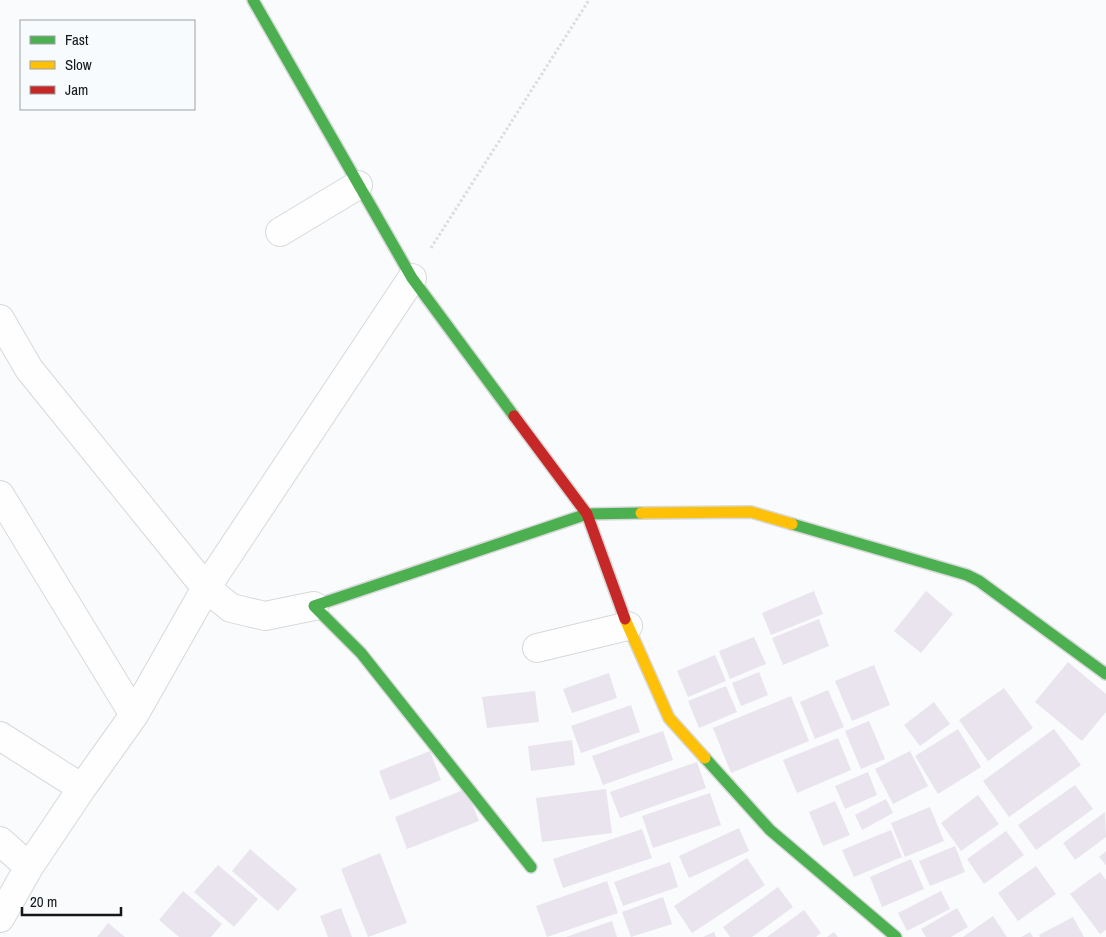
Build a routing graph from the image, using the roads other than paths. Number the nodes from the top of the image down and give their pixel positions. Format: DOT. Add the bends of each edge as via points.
graph roads {
  1 [pos="252,0"];
  2 [pos="358,185"];
  3 [pos="280,232"];
  4 [pos="412,278"];
  5 [pos="0,319"];
  6 [pos="0,495"];
  7 [pos="587,514"];
  8 [pos="206,588"];
  9 [pos="314,606"];
  10 [pos="628,626"];
  11 [pos="537,648"];
  12 [pos="1106,674"];
  13 [pos="134,715"];
  14 [pos="0,736"];
  15 [pos="82,788"];
  16 [pos="0,841"];
  17 [pos="532,866"];
  18 [pos="29,867"];
  19 [pos="0,918"];
  20 [pos="896,937"];
  1 -- 2 [label="street"];
  2 -- 3 [label="street"];
  2 -- 4 [label="street"];
  4 -- 7 [label="street"];
  4 -- 8 [label="street"];
  5 -- 8 [label="street" via="29,369"];
  6 -- 13 [label="street"];
  7 -- 9 [label="street"];
  7 -- 10 [label="street"];
  7 -- 12 [label="street" via="751,512 967,575"];
  8 -- 9 [label="street" via="231,608 266,616"];
  8 -- 13 [label="street"];
  9 -- 17 [label="street" via="361,653"];
  10 -- 11 [label="street"];
  10 -- 20 [label="street" via="670,718 770,830"];
  13 -- 15 [label="street"];
  14 -- 15 [label="street"];
  15 -- 18 [label="street"];
  16 -- 18 [label="street"];
  18 -- 19 [label="street"];
}
